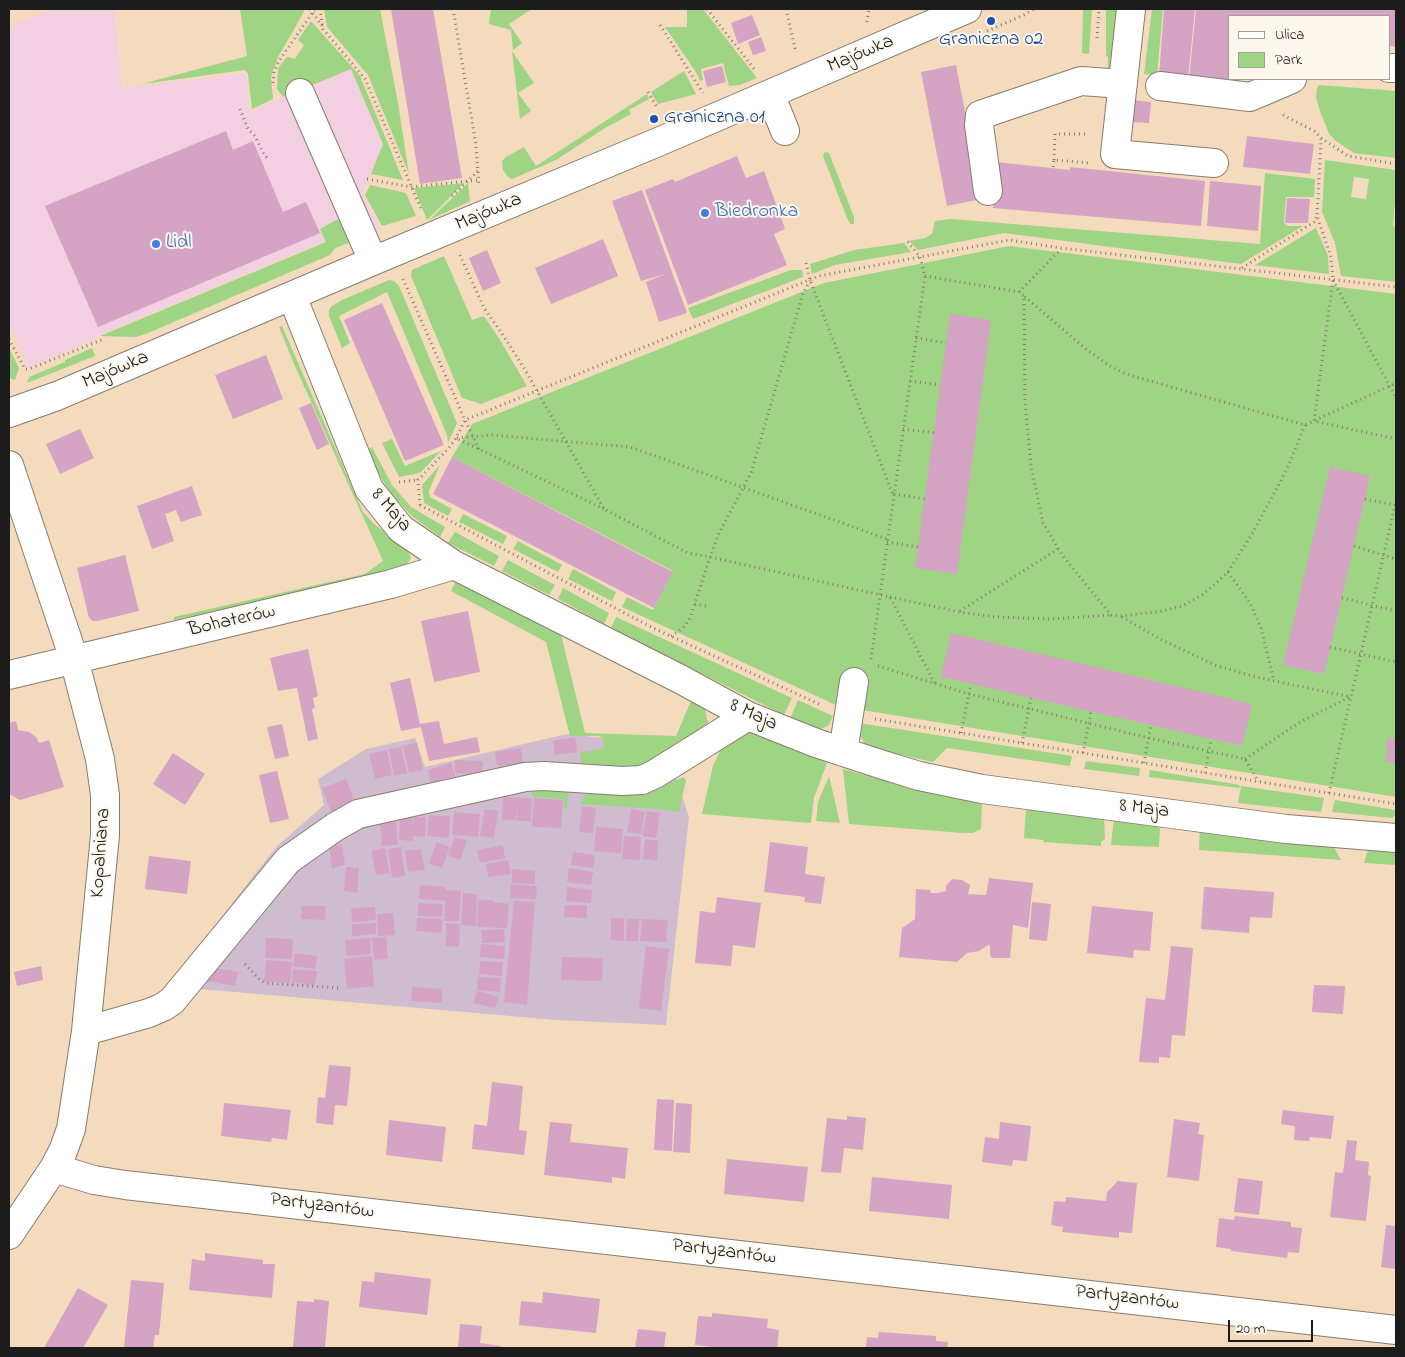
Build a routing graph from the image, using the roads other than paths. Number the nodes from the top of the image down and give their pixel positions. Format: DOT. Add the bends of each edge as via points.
graph roads {
  1 [pos="966,9"];
  2 [pos="1131,9"];
  3 [pos="1290,80"];
  4 [pos="764,84"];
  5 [pos="1122,84"];
  6 [pos="1160,86"];
  7 [pos="287,92"];
  8 [pos="785,131"];
  9 [pos="1214,163"];
  10 [pos="988,191"];
  11 [pos="373,261"];
  12 [pos="292,296"];
  13 [pos="9,413"];
  14 [pos="9,466"];
  15 [pos="454,565"];
  16 [pos="74,659"];
  17 [pos="9,675"];
  18 [pos="854,682"];
  19 [pos="748,716"];
  20 [pos="843,752"];
  21 [pos="1396,838"];
  22 [pos="86,1032"];
  23 [pos="54,1168"];
  24 [pos="9,1235"];
  25 [pos="1396,1330"];
  1 -- 4 [label="street, Majówka"];
  2 -- 5 [label="street"];
  3 -- 6 [label="street" via="1250,97"];
  4 -- 8 [label="street"];
  4 -- 11 [label="street, Majówka"];
  5 -- 9 [label="street" via="1116,154"];
  5 -- 10 [label="street" via="1081,81 980,114"];
  7 -- 11 [label="street"];
  11 -- 12 [label="street, Majówka"];
  12 -- 13 [label="street, Majówka" via="57,396"];
  12 -- 15 [label="street, 8 Maja" via="368,488 401,529"];
  14 -- 16 [label="street, Kopalniana"];
  15 -- 16 [label="street, Bohaterów" via="391,584"];
  15 -- 19 [label="street, 8 Maja"];
  16 -- 17 [label="street, Bohaterów"];
  16 -- 22 [label="street, Kopalniana" via="100,758 105,794 105,836"];
  18 -- 20 [label="street"];
  19 -- 20 [label="street, 8 Maja"];
  19 -- 22 [label="street" via="642,780 525,777 358,814 288,860 172,1000 149,1013"];
  20 -- 21 [label="street, 8 Maja" via="918,776 982,789 1286,828"];
  22 -- 23 [label="street, Kopalniana" via="71,1130"];
  23 -- 24 [label="street, Kopalniana"];
  23 -- 25 [label="street, Partyzantów" via="125,1185"];
}
